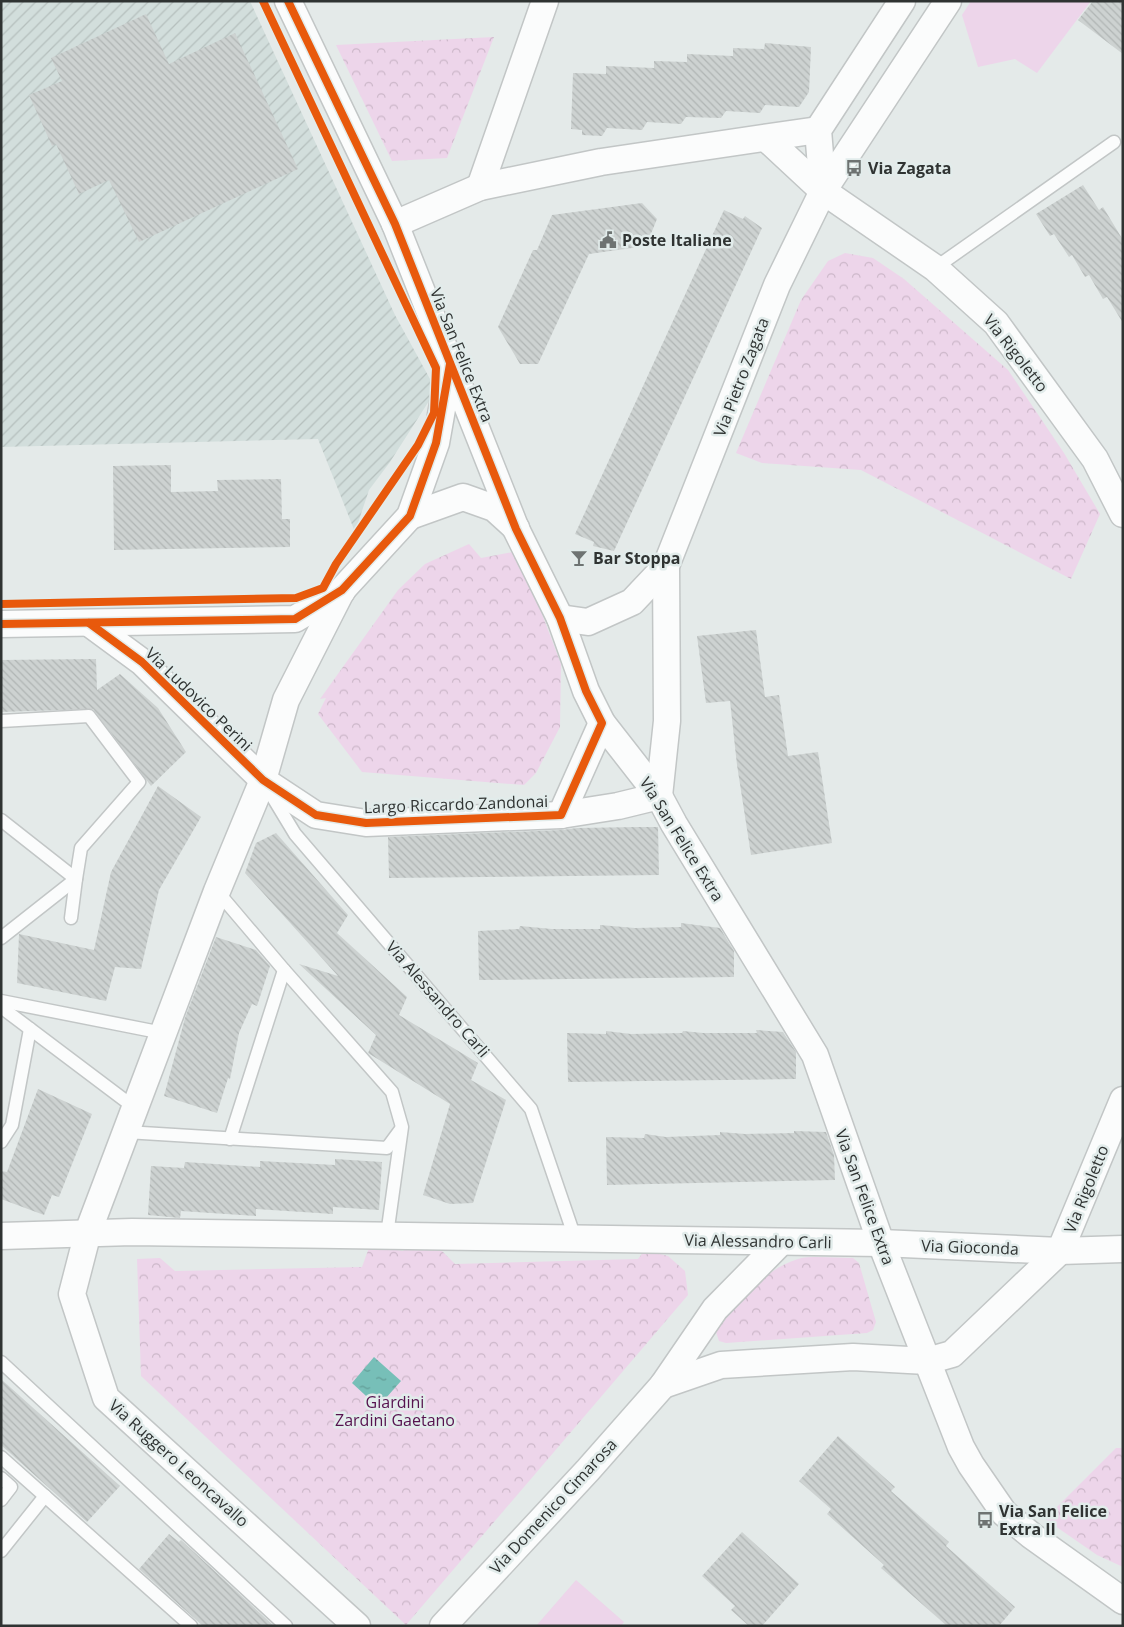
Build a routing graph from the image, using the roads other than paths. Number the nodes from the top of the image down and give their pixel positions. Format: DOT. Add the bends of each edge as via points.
graph roads {
  1 [pos="288,1"];
  2 [pos="546,1"];
  3 [pos="902,1"];
  4 [pos="948,1"];
  5 [pos="818,130"];
  6 [pos="766,138"];
  7 [pos="1114,142"];
  8 [pos="480,188"];
  9 [pos="823,191"];
  10 [pos="396,224"];
  11 [pos="936,268"];
  12 [pos="450,364"];
  13 [pos="1123,514"];
  14 [pos="410,516"];
  15 [pos="516,529"];
  16 [pos="666,566"];
  17 [pos="342,590"];
  18 [pos="560,618"];
  19 [pos="89,623"];
  20 [pos="1,624"];
  21 [pos="1,721"];
  22 [pos="602,723"];
  23 [pos="263,780"];
  24 [pos="659,796"];
  25 [pos="561,815"];
  26 [pos="1,820"];
  27 [pos="76,878"];
  28 [pos="217,891"];
  29 [pos="71,918"];
  30 [pos="1,938"];
  31 [pos="284,970"];
  32 [pos="1,1001"];
  33 [pos="1,1007"];
  34 [pos="30,1029"];
  35 [pos="163,1033"];
  36 [pos="1123,1100"];
  37 [pos="135,1108"];
  38 [pos="402,1127"];
  39 [pos="126,1132"];
  40 [pos="230,1138"];
  41 [pos="1,1142"];
  42 [pos="88,1232"];
  43 [pos="387,1235"];
  44 [pos="1,1236"];
  45 [pos="575,1238"];
  46 [pos="781,1242"];
  47 [pos="881,1243"];
  48 [pos="1123,1249"];
  49 [pos="1060,1251"];
  50 [pos="927,1361"];
  51 [pos="1,1362"];
  52 [pos="663,1385"];
  53 [pos="1,1457"];
  54 [pos="1,1478"];
  55 [pos="45,1496"];
  56 [pos="1,1500"];
  57 [pos="1,1551"];
  58 [pos="1123,1601"];
  59 [pos="191,1626"];
  60 [pos="286,1626"];
  61 [pos="357,1626"];
  62 [pos="443,1626"];
  1 -- 10 [label="street, Via San Felice Extra"];
  2 -- 8 [label="street"];
  3 -- 5 [label="street"];
  4 -- 9 [label="street, Via Pietro Zagata"];
  5 -- 6 [label="street"];
  5 -- 9 [label="street"];
  6 -- 8 [label="street" via="601,162"];
  6 -- 9 [label="street"];
  7 -- 11 [label="lane"];
  8 -- 10 [label="street"];
  9 -- 11 [label="street, Via Rigoletto"];
  9 -- 16 [label="street, Via Pietro Zagata" via="777,285"];
  10 -- 12 [label="street, Via San Felice Extra"];
  11 -- 13 [label="street, Via Rigoletto" via="996,323 1095,459"];
  12 -- 14 [label="street" via="436,443"];
  12 -- 15 [label="street, Via San Felice Extra"];
  14 -- 15 [label="street" via="463,496 494,508"];
  14 -- 17 [label="street"];
  15 -- 18 [label="street, Via San Felice Extra"];
  16 -- 18 [label="street, Via Pietro Zagata" via="632,602 588,622"];
  16 -- 24 [label="street, Via Pietro Zagata" via="667,721"];
  17 -- 19 [label="street, Via Ludovico Perini" via="295,619"];
  17 -- 23 [label="street" via="286,700"];
  18 -- 22 [label="street, Via San Felice Extra" via="586,691"];
  19 -- 20 [label="street, Via Ludovico Perini"];
  19 -- 23 [label="street, Via Ludovico Perini" via="142,662"];
  21 -- 27 [label="lane" via="89,716 139,782 82,848"];
  22 -- 24 [label="street, Via San Felice Extra"];
  22 -- 25 [label="street, Largo Riccardo Zandonai"];
  23 -- 25 [label="street, Largo Riccardo Zandonai" via="316,815 366,823"];
  23 -- 28 [label="street"];
  23 -- 45 [label="lane, Via Alessandro Carli" via="295,834 531,1109"];
  24 -- 25 [label="street, Largo Riccardo Zandonai"];
  24 -- 47 [label="street, Via San Felice Extra" via="815,1055"];
  26 -- 27 [label="lane"];
  27 -- 29 [label="lane"];
  27 -- 30 [label="lane"];
  28 -- 31 [label="lane"];
  28 -- 35 [label="street"];
  31 -- 38 [label="lane" via="392,1092"];
  31 -- 40 [label="lane"];
  32 -- 35 [label="lane"];
  33 -- 34 [label="lane"];
  34 -- 37 [label="lane"];
  34 -- 41 [label="lane" via="12,1124"];
  35 -- 37 [label="street"];
  36 -- 49 [label="street, Via Rigoletto"];
  37 -- 39 [label="street"];
  38 -- 40 [label="lane" via="387,1148"];
  38 -- 43 [label="lane"];
  39 -- 40 [label="lane"];
  39 -- 42 [label="street"];
  42 -- 43 [label="street, Via Alessandro Carli"];
  42 -- 44 [label="street, Via Alessandro Carli"];
  42 -- 61 [label="street, Via Ruggero Leoncavallo" via="72,1294 106,1398"];
  43 -- 45 [label="street, Via Alessandro Carli"];
  45 -- 46 [label="street, Via Alessandro Carli"];
  46 -- 47 [label="street, Via Alessandro Carli"];
  46 -- 52 [label="street, Via Domenico Cimarosa" via="715,1309"];
  47 -- 49 [label="street, Via Gioconda"];
  47 -- 50 [label="street, Via San Felice Extra"];
  48 -- 49 [label="street, Via Gioconda"];
  49 -- 50 [label="street, Via Gioconda" via="952,1354"];
  50 -- 52 [label="street, Via Domenico Cimarosa" via="852,1357 721,1365"];
  50 -- 58 [label="street, Via San Felice Extra" via="971,1465 1004,1513"];
  51 -- 60 [label="lane"];
  52 -- 62 [label="street, Via Domenico Cimarosa"];
  53 -- 55 [label="lane"];
  54 -- 56 [label="lane" via="11,1487"];
  55 -- 57 [label="lane"];
  55 -- 59 [label="lane"];
}
